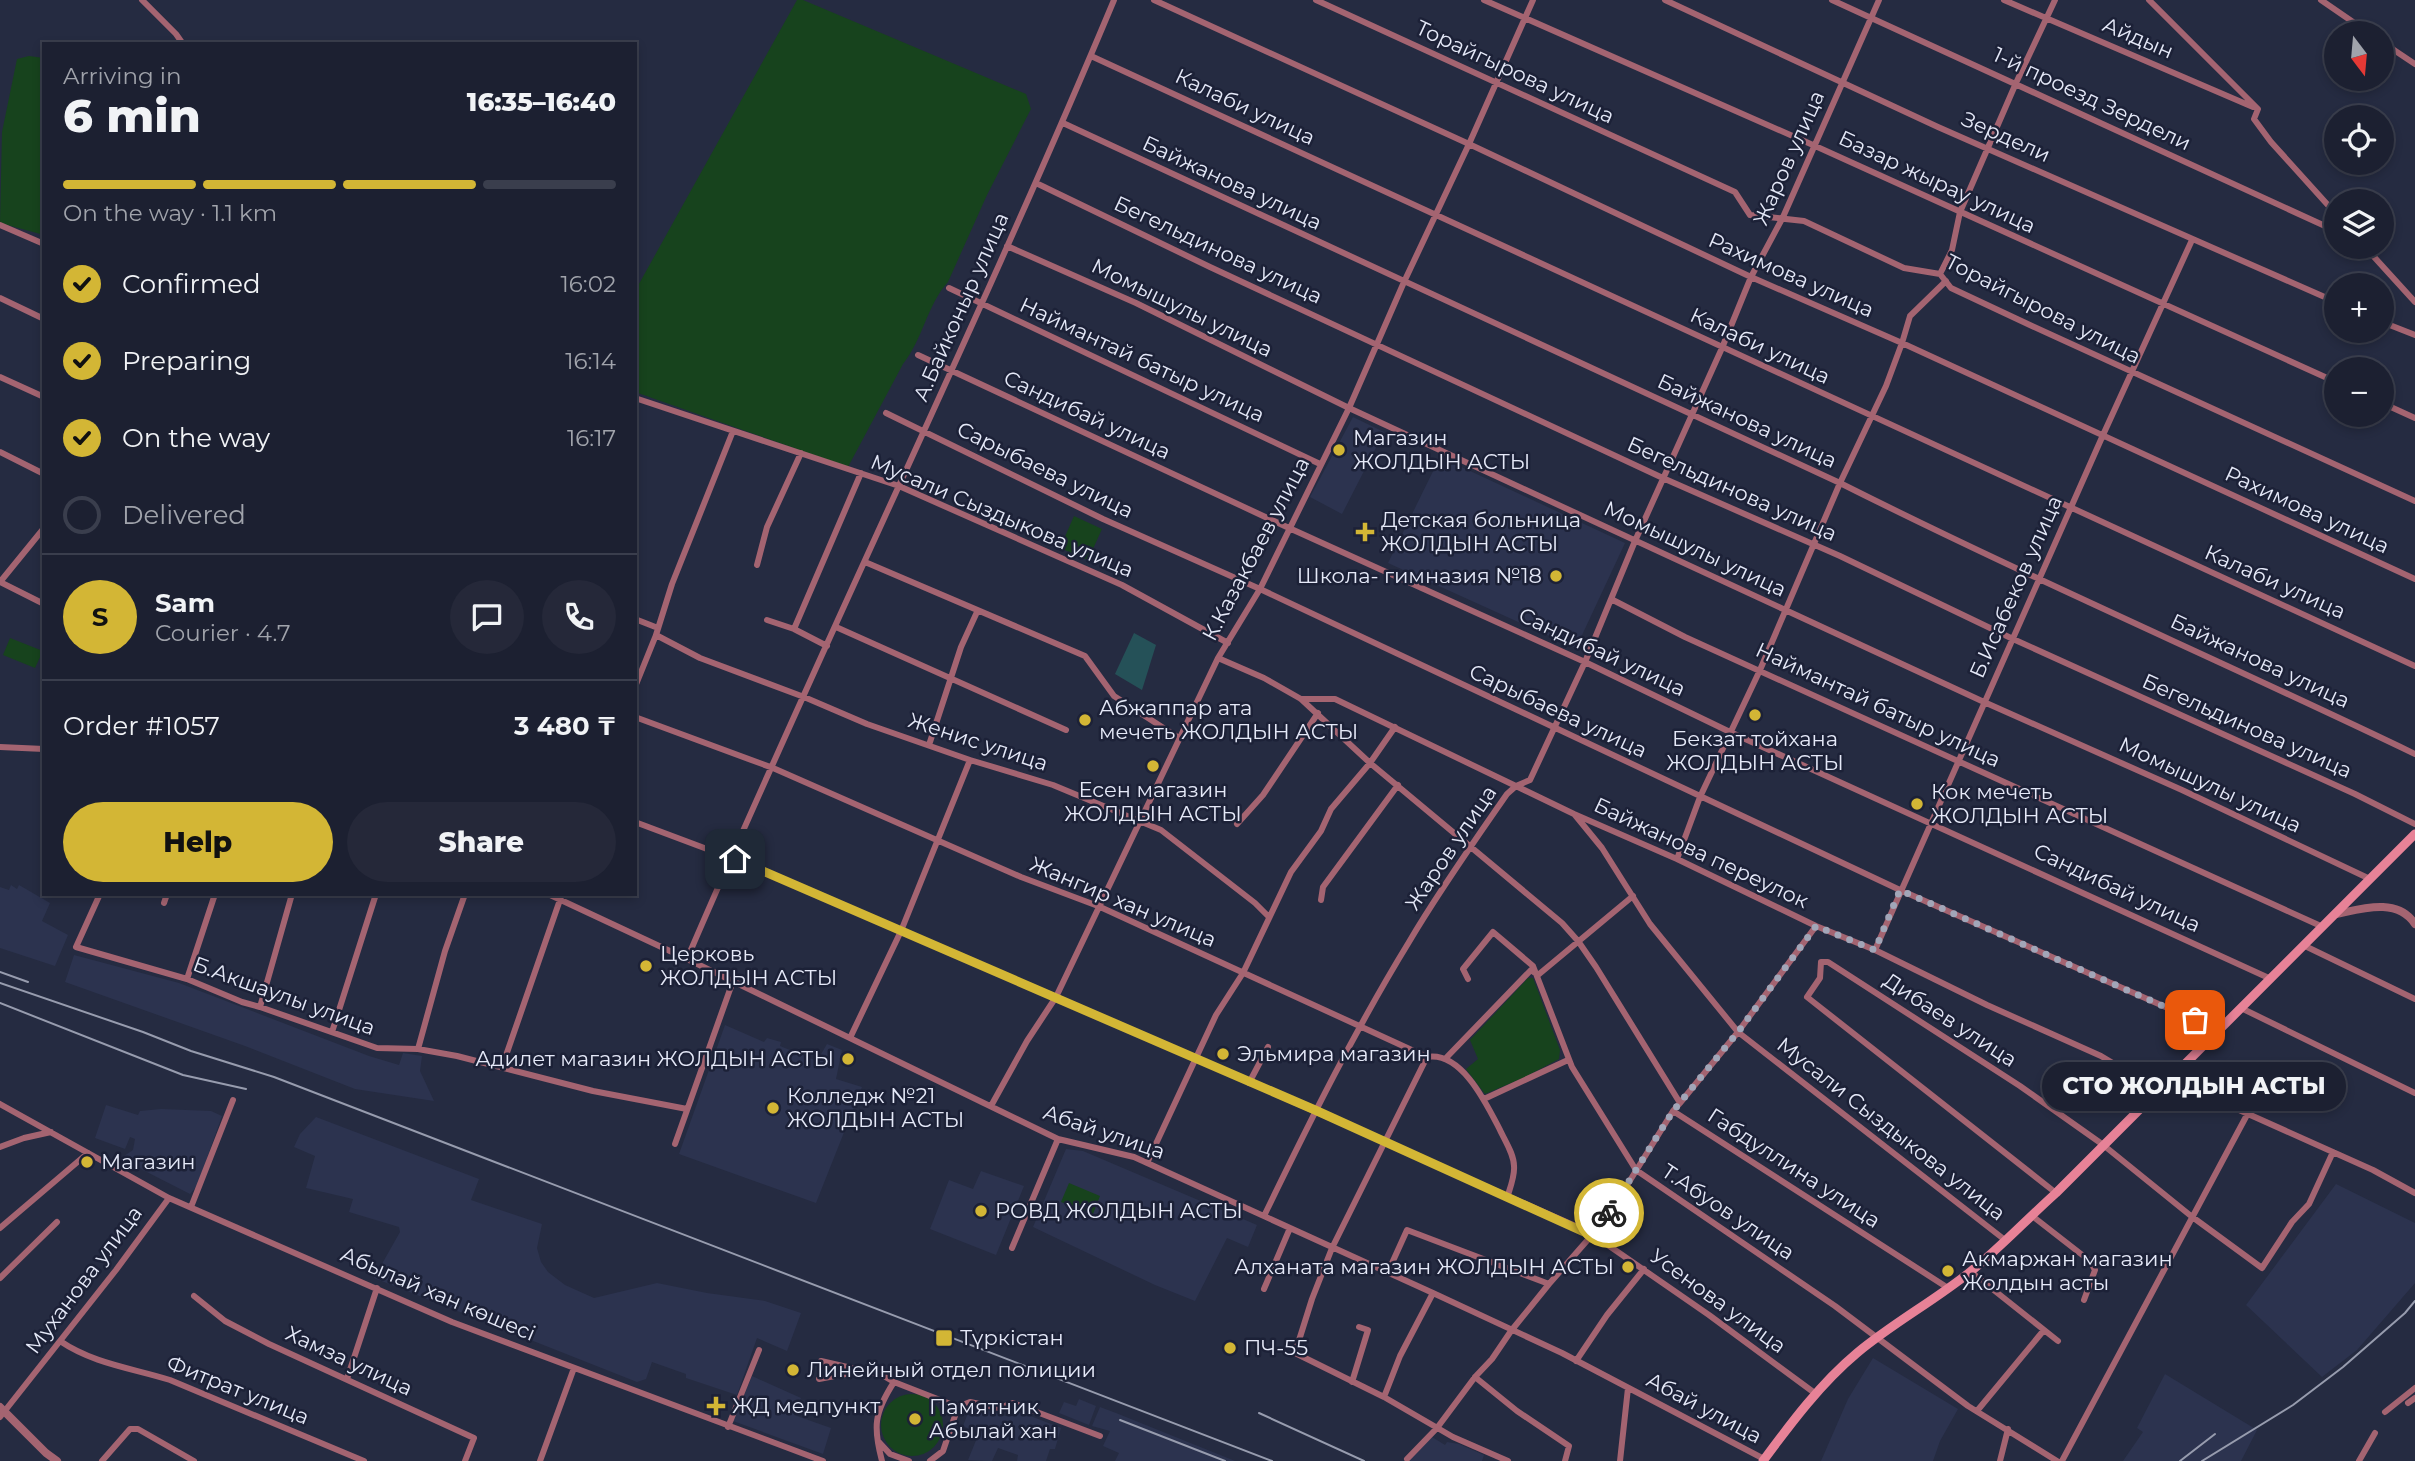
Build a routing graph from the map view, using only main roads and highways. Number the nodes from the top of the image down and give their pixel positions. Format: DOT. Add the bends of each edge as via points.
graph roads {
  1 [pos="2415,834"];
  2 [pos="1763,1460"];
  1 -- 2 [label="main road" via="1971,1272 1844,1364"];
}
